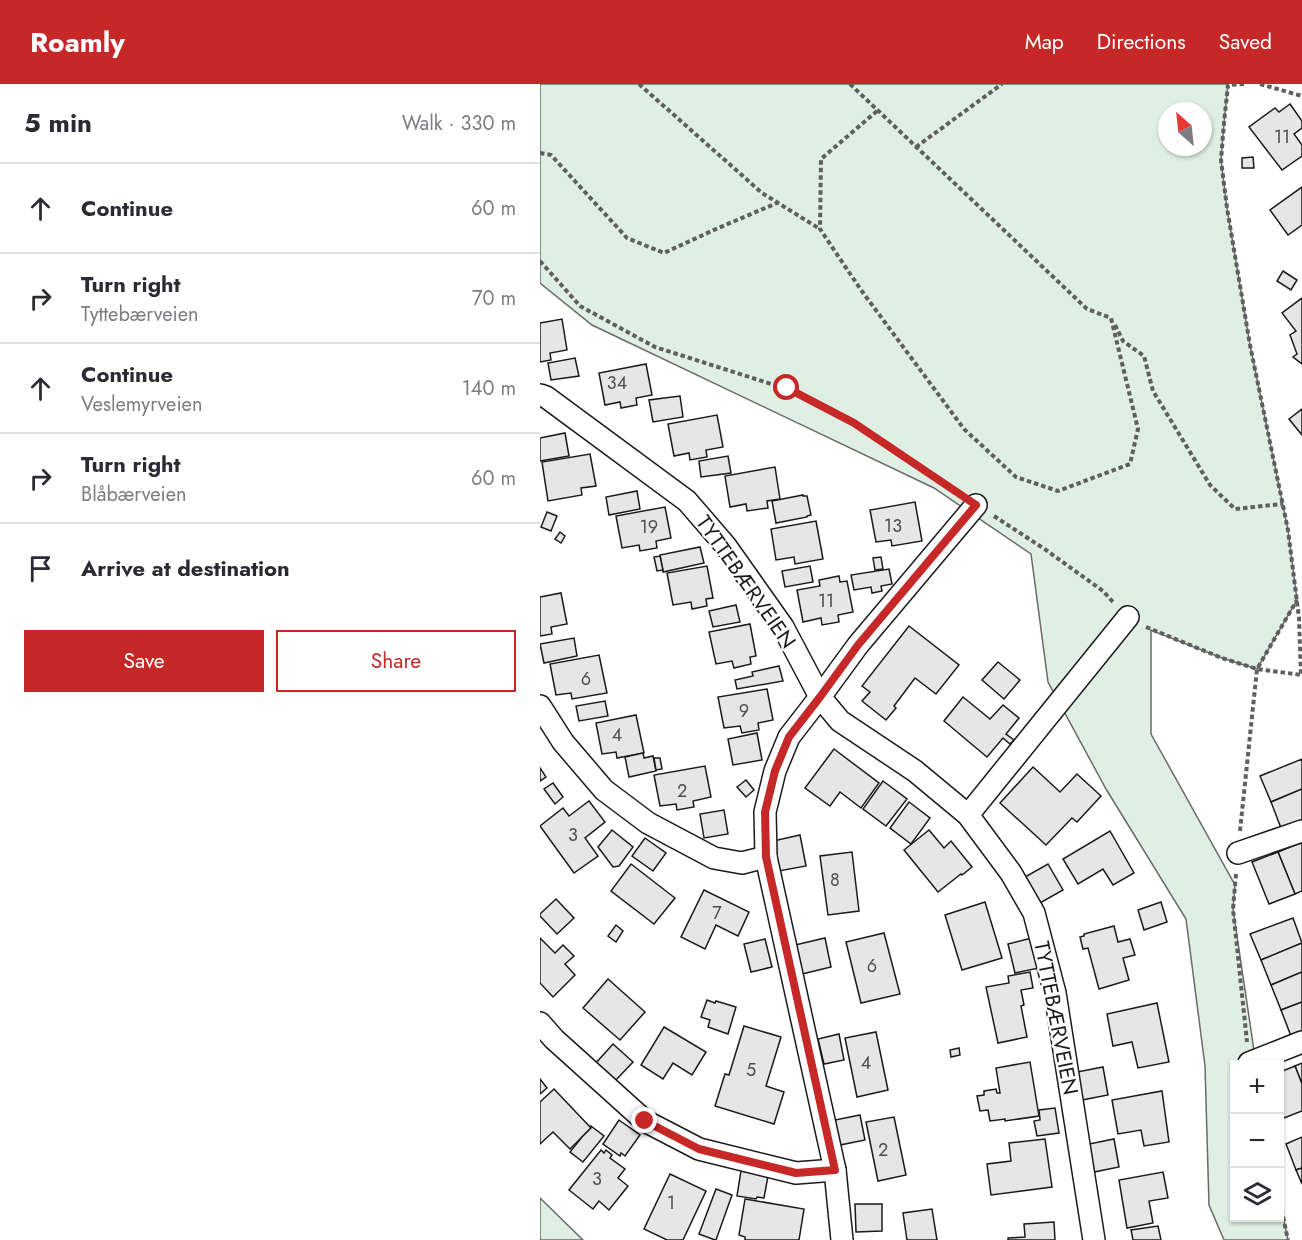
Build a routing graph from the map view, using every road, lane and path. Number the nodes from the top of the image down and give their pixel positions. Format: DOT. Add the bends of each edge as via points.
graph roads {
  1 [pos="639,84"];
  2 [pos="850,84"];
  3 [pos="1002,84"];
  4 [pos="1244,84"];
  5 [pos="1260,84"];
  6 [pos="1228,85"];
  7 [pos="1302,96"];
  8 [pos="877,111"];
  9 [pos="916,147"];
  10 [pos="540,153"];
  11 [pos="777,203"];
  12 [pos="820,230"];
  13 [pos="540,261"];
  14 [pos="1111,318"];
  15 [pos="540,395"];
  16 [pos="1282,504"];
  17 [pos="976,505"];
  18 [pos="1128,617"];
  19 [pos="1302,675"];
  20 [pos="820,697"];
  21 [pos="540,706"];
  22 [pos="968,814"];
  23 [pos="1302,831"];
  24 [pos="1238,853"];
  25 [pos="766,857"];
  26 [pos="540,1023"];
  27 [pos="1302,1042"];
  28 [pos="1257,1060"];
  29 [pos="835,1170"];
  30 [pos="1284,1221"];
  31 [pos="842,1240"];
  32 [pos="1094,1240"];
  33 [pos="1288,1240"];
  1 -- 11 [label="path"];
  2 -- 8 [label="path"];
  3 -- 9 [label="path"];
  4 -- 6 [label="path"];
  5 -- 7 [label="path"];
  6 -- 16 [label="path" via="1221,160 1227,208"];
  8 -- 9 [label="path"];
  8 -- 12 [label="path" via="821,159"];
  9 -- 14 [label="path" via="1087,309"];
  10 -- 11 [label="path" via="551,155 627,238 664,253"];
  11 -- 12 [label="path"];
  12 -- 14 [label="path" via="964,429 1016,477 1058,491 1130,465 1138,429"];
  13 -- 17 [label="path" via="580,306 655,347 787,388 854,423"];
  14 -- 16 [label="path" via="1123,341 1144,356 1153,391 1210,485 1235,508"];
  15 -- 20 [label="street, TYTTEBÆRVEIEN" via="687,501 725,545 783,627"];
  16 -- 19 [label="path" via="1299,618"];
  17 -- 18 [label="path" via="1103,591"];
  17 -- 20 [label="street" via="858,645"];
  18 -- 19 [label="path" via="1222,658 1257,669"];
  18 -- 22 [label="street"];
  20 -- 22 [label="street, TYTTEBÆRVEIEN" via="840,722 915,771"];
  20 -- 25 [label="street" via="789,737 775,771 765,812"];
  21 -- 25 [label="street" via="563,742 604,790 648,823 714,858 742,862"];
  22 -- 32 [label="street, TYTTEBÆRVEIEN" via="1011,873 1034,913 1055,993"];
  23 -- 24 [label="street"];
  25 -- 29 [label="street"];
  26 -- 29 [label="street" via="645,1121 699,1149 796,1173"];
  27 -- 28 [label="street"];
  29 -- 31 [label="street"];
  30 -- 33 [label="path"];
}
